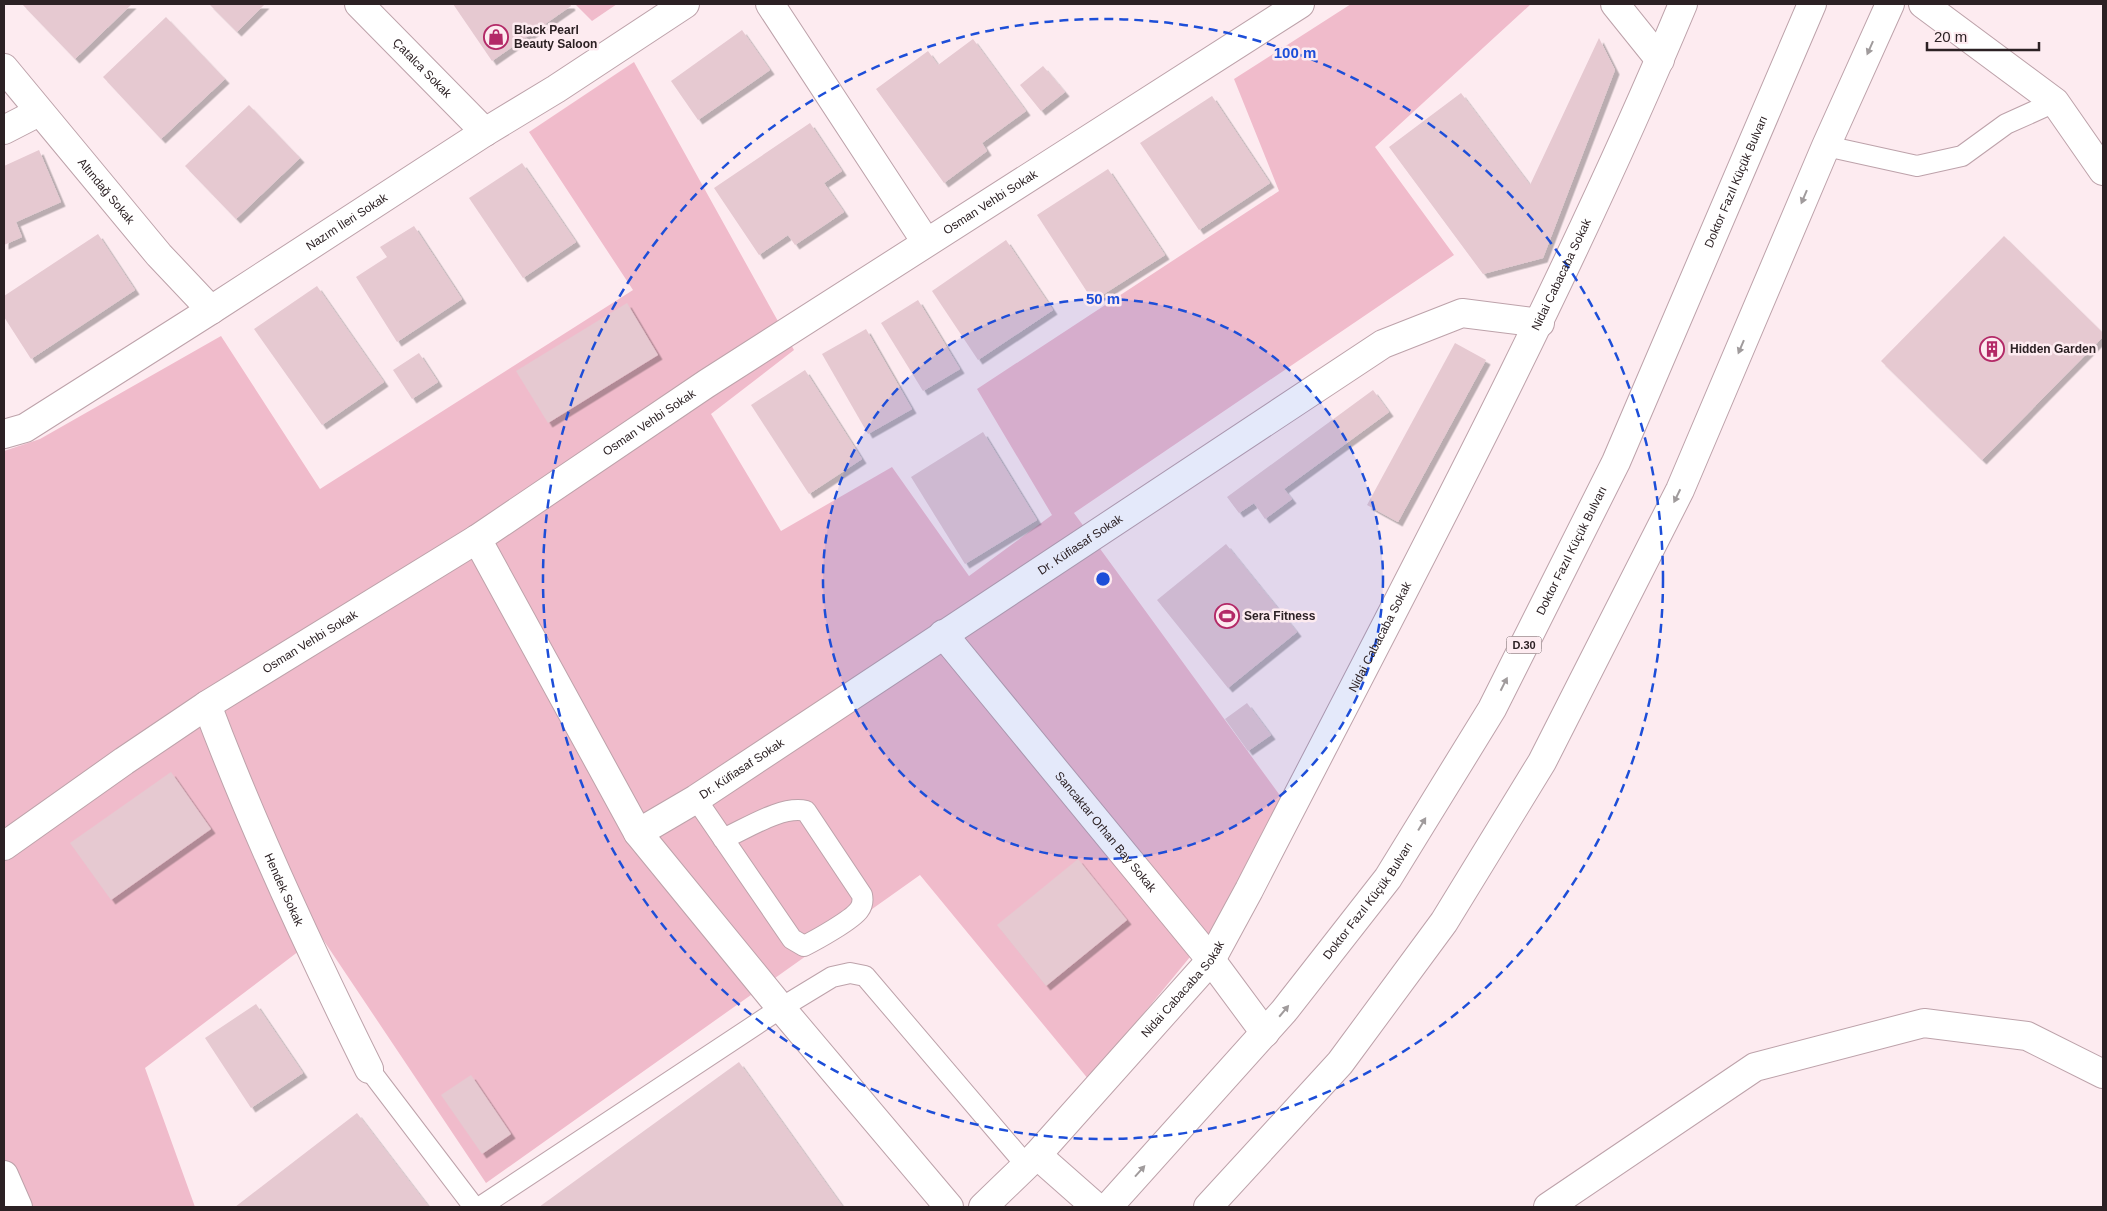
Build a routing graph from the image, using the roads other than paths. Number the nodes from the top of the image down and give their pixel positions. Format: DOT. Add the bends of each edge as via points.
graph roads {
  1 [pos="359,4"];
  2 [pos="685,4"];
  3 [pos="770,4"];
  4 [pos="1300,4"];
  5 [pos="1614,4"];
  6 [pos="1683,4"];
  7 [pos="1812,4"];
  8 [pos="1890,4"];
  9 [pos="1923,4"];
  10 [pos="1660,60"];
  11 [pos="4,68"];
  12 [pos="2055,102"];
  13 [pos="39,112"];
  14 [pos="4,130"];
  15 [pos="485,132"];
  16 [pos="1826,146"];
  17 [pos="2103,170"];
  18 [pos="926,242"];
  19 [pos="212,310"];
  20 [pos="1540,322"];
  21 [pos="4,434"];
  22 [pos="476,539"];
  23 [pos="944,634"];
  24 [pos="207,705"];
  25 [pos="696,799"];
  26 [pos="638,833"];
  27 [pos="723,839"];
  28 [pos="4,846"];
  29 [pos="1211,960"];
  30 [pos="781,1008"];
  31 [pos="1265,1032"];
  32 [pos="369,1069"];
  33 [pos="2103,1074"];
  34 [pos="1032,1160"];
  35 [pos="4,1175"];
  36 [pos="18,1207"];
  37 [pos="474,1207"];
  38 [pos="480,1207"];
  39 [pos="949,1207"];
  40 [pos="983,1207"];
  41 [pos="1096,1207"];
  42 [pos="1108,1207"];
  43 [pos="1208,1207"];
  44 [pos="1548,1207"];
  1 -- 15 [label="main road, Çatalca Sokak"];
  2 -- 15 [label="main road, Nazım İleri Sokak"];
  3 -- 18 [label="main road"];
  4 -- 18 [label="main road, Osman Vehbi Sokak"];
  5 -- 10 [label="main road"];
  6 -- 10 [label="main road, Nidai Cabacaba Sokak"];
  31 -- 7 [label="main road, Doktor Fazıl Küçük Bulvarı / D.30, one-way" via="1388,878 1492,709 1616,462"];
  8 -- 16 [label="main road, one-way"];
  9 -- 12 [label="main road"];
  10 -- 20 [label="main road, Nidai Cabacaba Sokak"];
  11 -- 13 [label="main road, Altındağ Sokak"];
  12 -- 16 [label="lane" via="2006,124 1962,156 1918,166"];
  12 -- 17 [label="main road"];
  13 -- 14 [label="main road"];
  13 -- 19 [label="main road, Altındağ Sokak" via="159,255"];
  15 -- 19 [label="main road, Nazım İleri Sokak"];
  16 -- 43 [label="main road, one-way" via="1680,490 1542,762 1444,922 1340,1063"];
  18 -- 22 [label="main road, Osman Vehbi Sokak" via="706,384"];
  19 -- 21 [label="main road, Nazım İleri Sokak" via="25,428"];
  20 -- 23 [label="main road, Dr. Küfiasaf Sokak" via="1462,313 1384,344"];
  20 -- 29 [label="main road, Nidai Cabacaba Sokak"];
  22 -- 24 [label="main road, Osman Vehbi Sokak"];
  22 -- 26 [label="main road"];
  23 -- 25 [label="main road, Dr. Küfiasaf Sokak"];
  23 -- 29 [label="main road, Sancaktar Orhan Bay Sokak"];
  24 -- 28 [label="main road, Osman Vehbi Sokak"];
  24 -- 32 [label="main road, Hendek Sokak" via="240,792 308,945"];
  25 -- 26 [label="main road, Dr. Küfiasaf Sokak"];
  25 -- 27 [label="lane"];
  26 -- 30 [label="main road"];
  27 -- 27 [label="lane" via="792,939 804,946 859,911 862,895 806,811 784,811"];
  29 -- 31 [label="main road, Sancaktar Orhan Bay Sokak"];
  29 -- 34 [label="main road, Nidai Cabacaba Sokak"];
  30 -- 34 [label="lane" via="832,977 850,973 864,976"];
  30 -- 38 [label="lane"];
  30 -- 39 [label="main road"];
  42 -- 31 [label="main road, Doktor Fazıl Küçük Bulvarı / D.30, one-way"];
  32 -- 37 [label="lane"];
  33 -- 44 [label="main road" via="2027,1036 1924,1023 1755,1067"];
  34 -- 40 [label="main road, Nidai Cabacaba Sokak"];
  34 -- 41 [label="main road"];
  35 -- 36 [label="main road"];
}
